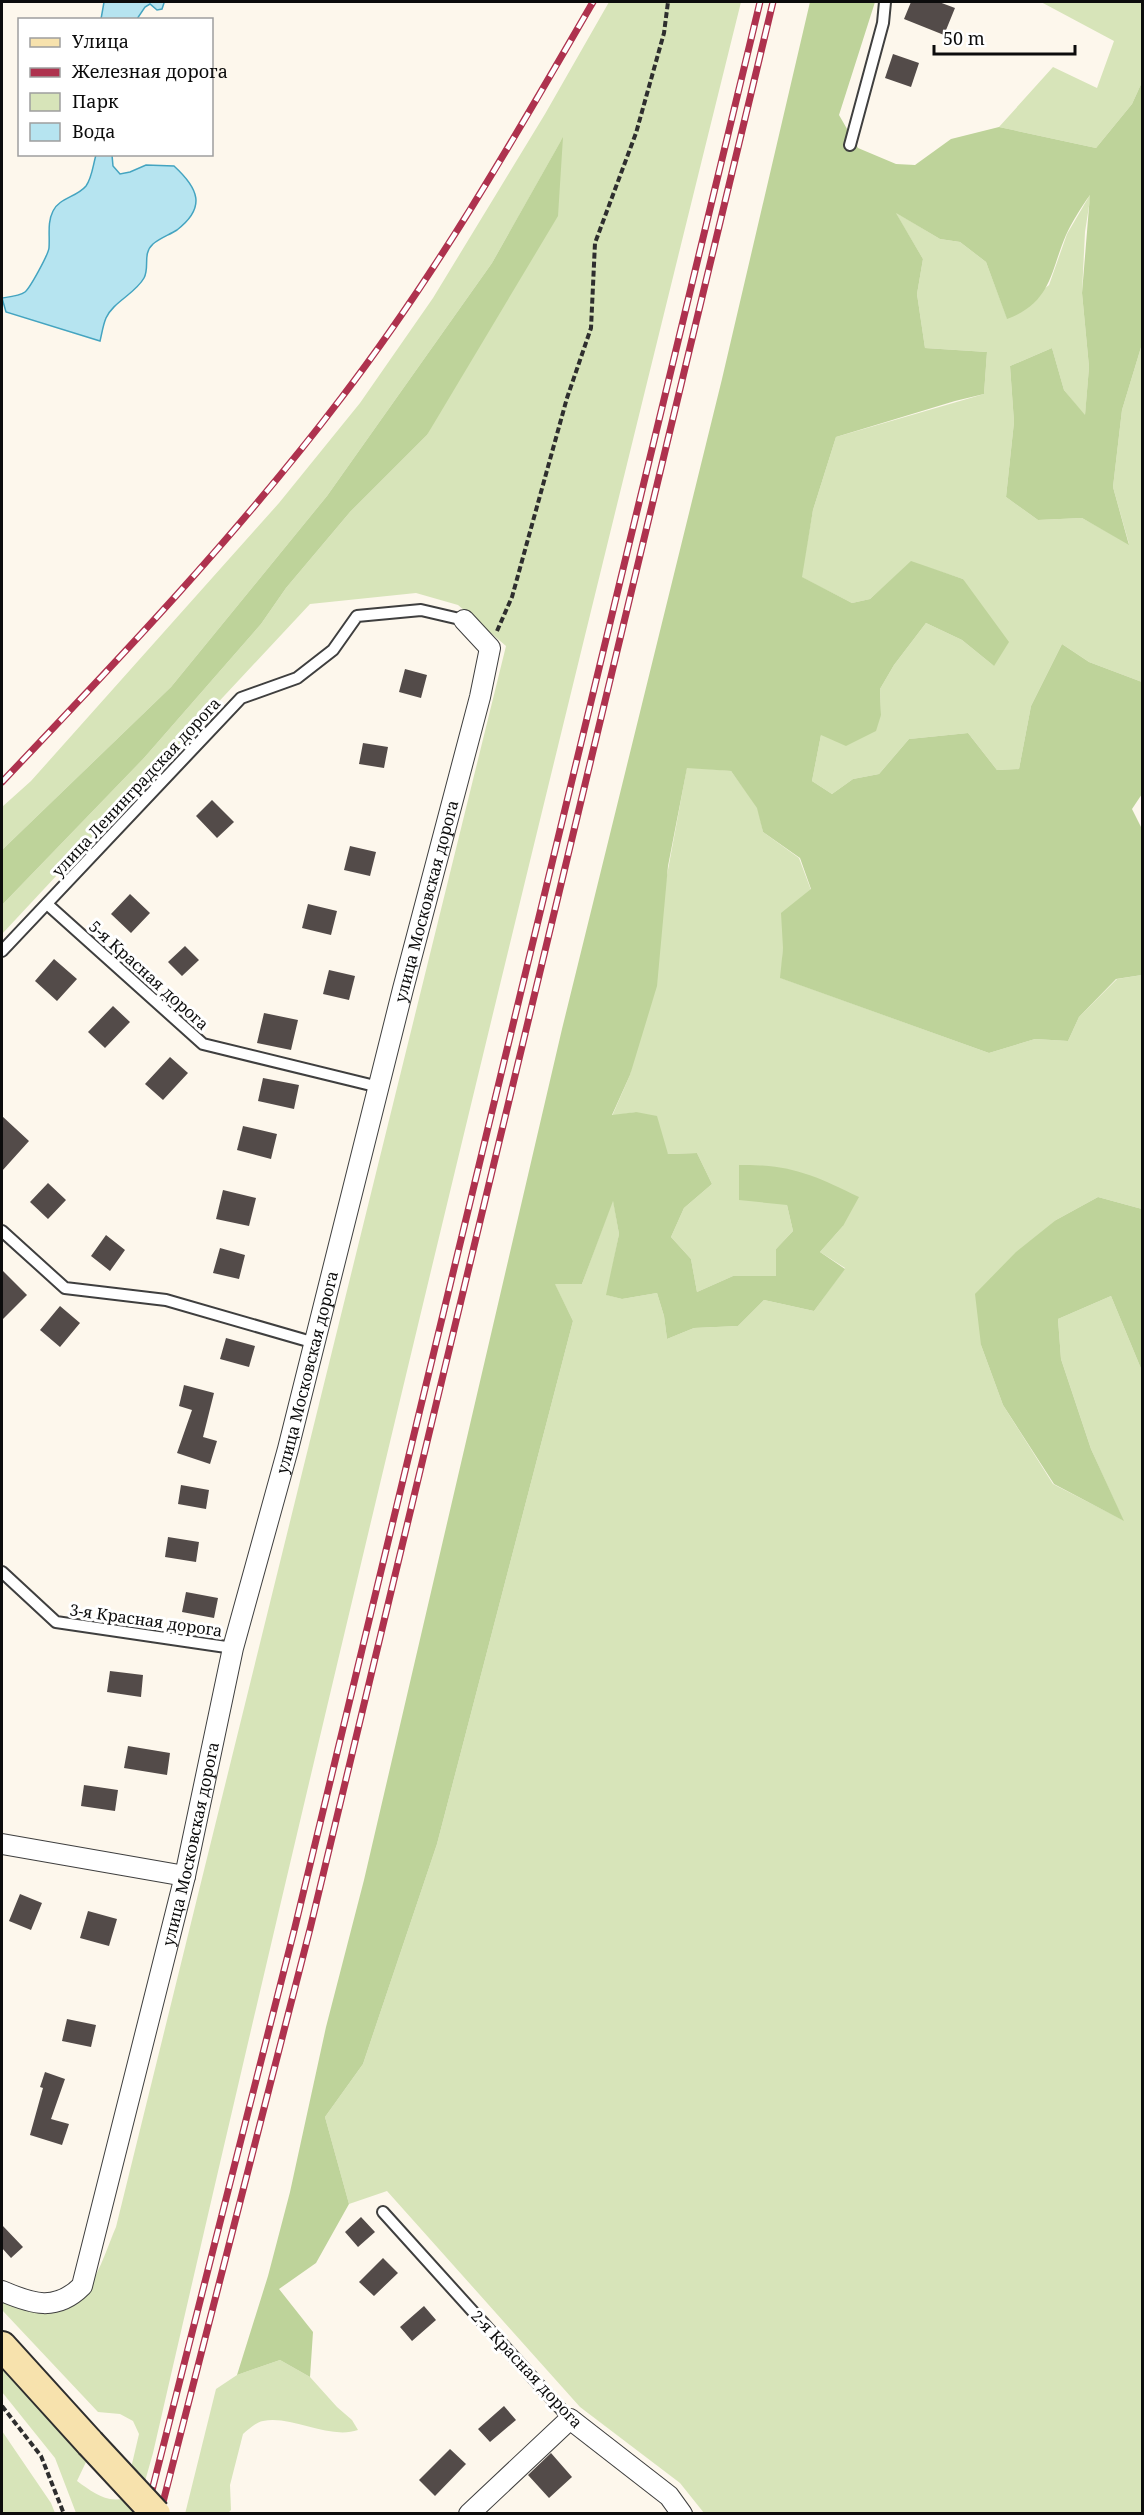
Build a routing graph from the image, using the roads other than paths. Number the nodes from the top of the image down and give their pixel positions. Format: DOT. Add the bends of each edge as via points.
graph roads {
  1 [pos="885,2"];
  2 [pos="850,145"];
  3 [pos="465,620"];
  4 [pos="47,904"];
  5 [pos="2,951"];
  6 [pos="379,1087"];
  7 [pos="2,1231"];
  8 [pos="315,1343"];
  9 [pos="2,1572"];
  10 [pos="234,1648"];
  11 [pos="2,1844"];
  12 [pos="185,1876"];
  13 [pos="383,2212"];
  14 [pos="2,2291"];
  15 [pos="2,2346"];
  16 [pos="570,2419"];
  17 [pos="156,2514"];
  18 [pos="469,2514"];
  19 [pos="682,2514"];
  1 -- 2 [label="lane" via="883,23"];
  3 -- 4 [label="lane, улица Ленинградская дорога" via="421,610 357,616 333,650 297,678 241,698"];
  3 -- 6 [label="street, улица Московская дорога" via="490,648"];
  4 -- 5 [label="lane, улица Ленинградская дорога"];
  4 -- 6 [label="lane, 5-я Красная дорога" via="203,1044"];
  6 -- 8 [label="street, улица Московская дорога"];
  7 -- 8 [label="lane" via="65,1288 166,1300"];
  8 -- 10 [label="street, улица Московская дорога"];
  9 -- 10 [label="lane, 3-я Красная дорога" via="56,1622"];
  10 -- 12 [label="street, улица Московская дорога"];
  11 -- 12 [label="street"];
  12 -- 14 [label="street, улица Московская дорога" via="82,2286 61,2302 46,2304 25,2301"];
  13 -- 16 [label="lane, 2-я Красная дорога"];
  15 -- 17 [label="main road, bridge"];
  16 -- 18 [label="street"];
  16 -- 19 [label="street, 2-я Красная дорога" via="669,2496"];
}
